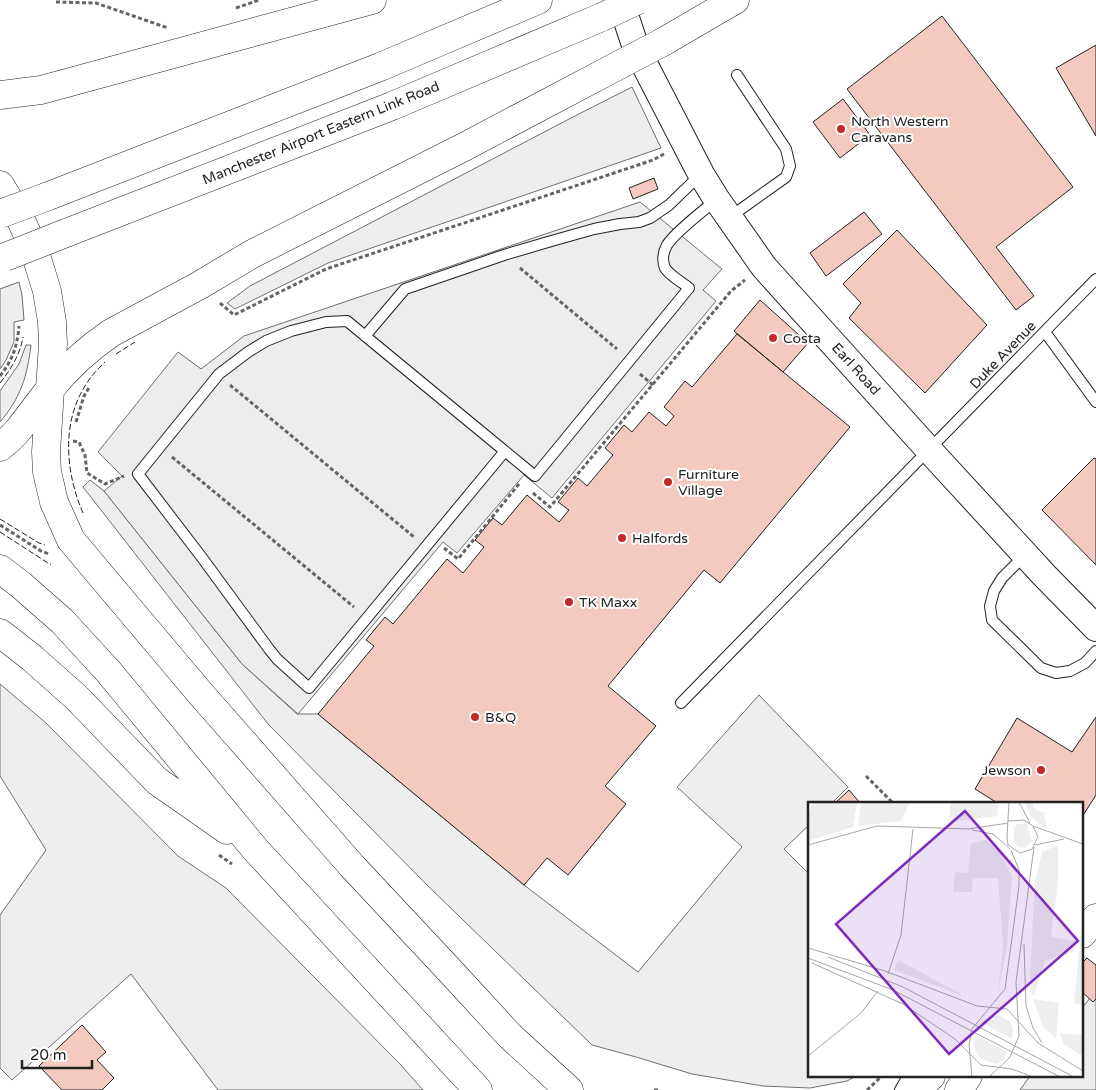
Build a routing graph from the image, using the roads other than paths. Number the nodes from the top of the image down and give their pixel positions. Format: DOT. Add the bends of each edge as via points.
graph roads {
  1 [pos="372,0"];
  2 [pos="538,0"];
  3 [pos="638,0"];
  4 [pos="735,0"];
  5 [pos="611,8"];
  6 [pos="737,75"];
  7 [pos="0,95"];
  8 [pos="701,174"];
  9 [pos="0,185"];
  10 [pos="723,209"];
  11 [pos="0,214"];
  12 [pos="3,258"];
  13 [pos="1096,279"];
  14 [pos="1045,332"];
  15 [pos="365,336"];
  16 [pos="50,388"];
  17 [pos="1096,402"];
  18 [pos="0,447"];
  19 [pos="929,450"];
  20 [pos="504,451"];
  21 [pos="1026,555"];
  22 [pos="0,569"];
  23 [pos="1096,628"];
  24 [pos="0,633"];
  25 [pos="1096,651"];
  26 [pos="681,703"];
  27 [pos="244,857"];
  28 [pos="1096,918"];
  29 [pos="1084,932"];
  30 [pos="907,1078"];
  31 [pos="929,1078"];
  32 [pos="967,1078"];
  33 [pos="478,1090"];
  34 [pos="569,1090"];
  35 [pos="900,1090"];
  36 [pos="915,1090"];
  37 [pos="959,1090"];
  1 -- 7 [label="main road" via="41,90"];
  2 -- 11 [label="main road, bridge" via="380,67"];
  3 -- 5 [label="main road, Manchester Airport Eastern Link Road, bridge"];
  4 -- 16 [label="main road, bridge" via="622,64 252,254 111,333 79,358"];
  5 -- 8 [label="street, Earl Road" via="636,48"];
  5 -- 12 [label="main road, Manchester Airport Eastern Link Road, bridge" via="392,106"];
  6 -- 10 [label="lane" via="786,149 790,166 786,177"];
  8 -- 10 [label="street, Earl Road"];
  8 -- 15 [label="lane" via="669,205 650,218 594,229 504,255 405,289"];
  9 -- 16 [label="main road" via="34,249 50,305 53,336"];
  10 -- 19 [label="street, Earl Road" via="764,267"];
  10 -- 20 [label="lane" via="678,233 667,244 663,257 666,270 689,288 535,476"];
  13 -- 14 [label="lane, Duke Avenue"];
  14 -- 17 [label="lane"];
  14 -- 19 [label="lane, Duke Avenue"];
  15 -- 20 [label="lane"];
  15 -- 20 [label="lane" via="347,321 326,322 266,341 218,375 138,474 269,649 309,688"];
  16 -- 18 [label="main road"];
  16 -- 34 [label="main road" via="47,472 54,502 71,540 352,866 510,1036"];
  19 -- 21 [label="street, Earl Road"];
  19 -- 26 [label="lane, Duke Avenue"];
  21 -- 23 [label="street, Earl Road"];
  21 -- 25 [label="lane" via="1002,578 994,591 990,606 992,620 1041,668 1056,673 1085,664"];
  22 -- 27 [label="main road" via="62,621 108,670"];
  24 -- 27 [label="main road" via="77,698 157,781"];
  27 -- 33 [label="main road"];
  28 -- 29 [label="main road"];
  30 -- 35 [label="lane"];
  31 -- 36 [label="main road"];
  32 -- 37 [label="main road"];
}
